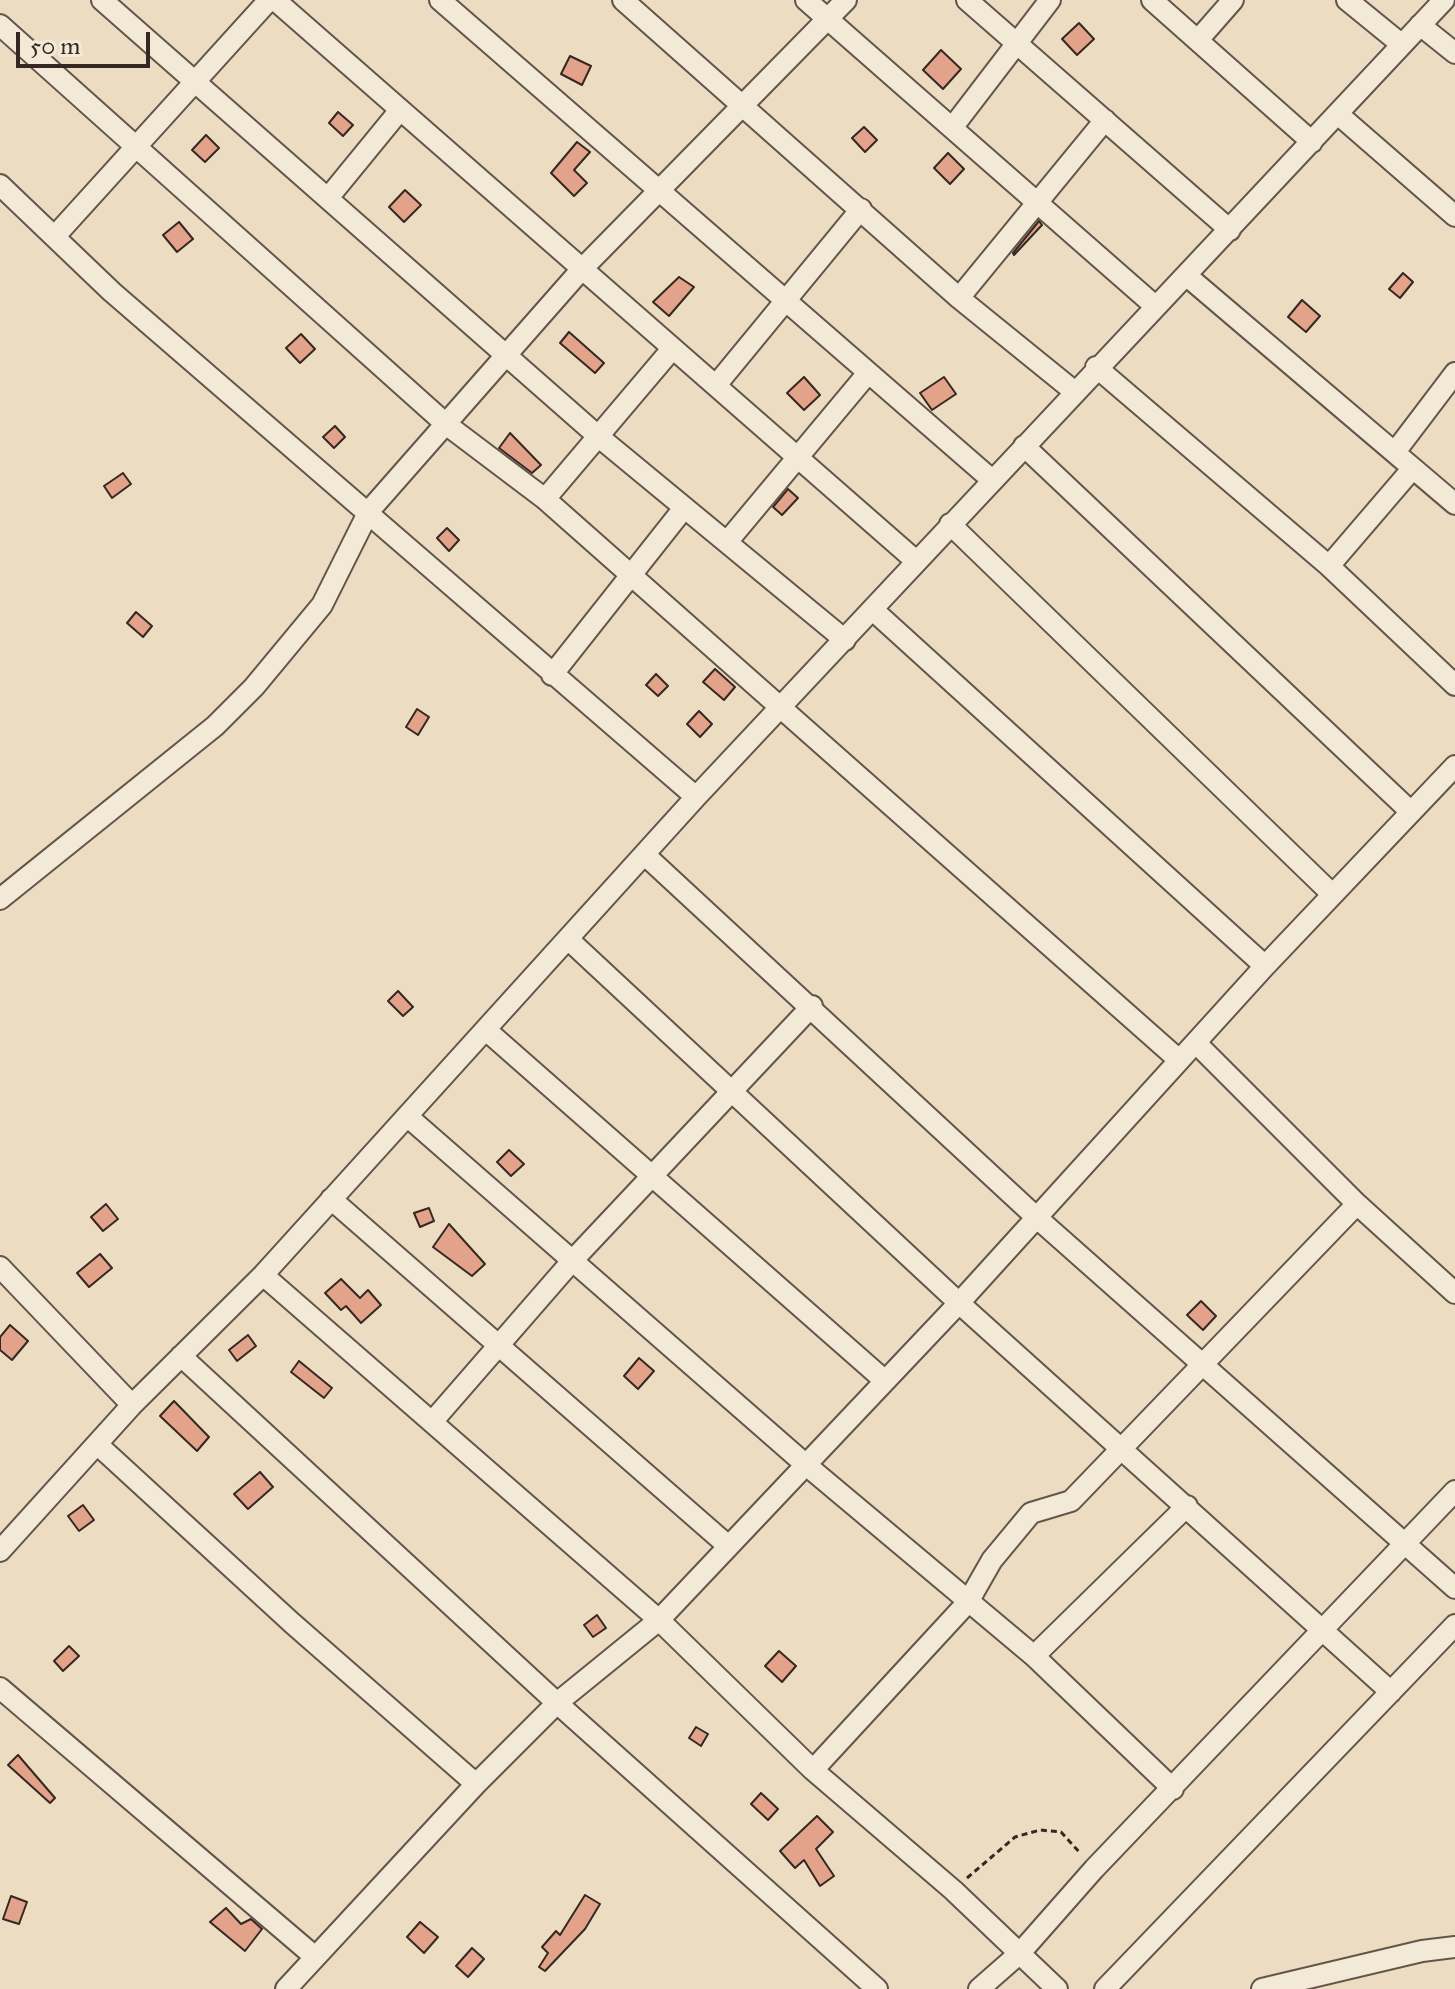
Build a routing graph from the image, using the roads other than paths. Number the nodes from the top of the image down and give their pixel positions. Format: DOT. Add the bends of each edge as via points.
graph roads {
  1 [pos="102,0"];
  2 [pos="269,0"];
  3 [pos="275,0"];
  4 [pos="440,0"];
  5 [pos="623,0"];
  6 [pos="806,0"];
  7 [pos="846,0"];
  8 [pos="967,0"];
  9 [pos="1050,0"];
  10 [pos="1152,0"];
  11 [pos="1233,0"];
  12 [pos="1347,0"];
  13 [pos="1444,0"];
  14 [pos="829,20"];
  15 [pos="0,25"];
  16 [pos="1420,25"];
  17 [pos="1198,40"];
  18 [pos="1016,42"];
  19 [pos="1401,44"];
  20 [pos="1455,53"];
  21 [pos="197,81"];
  22 [pos="744,106"];
  23 [pos="400,110"];
  24 [pos="1339,115"];
  25 [pos="1105,120"];
  26 [pos="952,128"];
  27 [pos="1312,142"];
  28 [pos="136,146"];
  29 [pos="2,191"];
  30 [pos="658,191"];
  31 [pos="328,198"];
  32 [pos="1037,203"];
  33 [pos="861,209"];
  34 [pos="1455,216"];
  35 [pos="1230,230"];
  36 [pos="56,235"];
  37 [pos="581,270"];
  38 [pos="1187,276"];
  39 [pos="959,298"];
  40 [pos="787,301"];
  41 [pos="1155,306"];
  42 [pos="672,349"];
  43 [pos="507,357"];
  44 [pos="1096,367"];
  45 [pos="868,373"];
  46 [pos="1455,373"];
  47 [pos="717,384"];
  48 [pos="1075,392"];
  49 [pos="447,425"];
  50 [pos="599,437"];
  51 [pos="1024,446"];
  52 [pos="1395,452"];
  53 [pos="796,457"];
  54 [pos="1413,468"];
  55 [pos="992,480"];
  56 [pos="545,499"];
  57 [pos="1455,504"];
  58 [pos="684,508"];
  59 [pos="369,511"];
  60 [pos="950,524"];
  61 [pos="727,542"];
  62 [pos="916,561"];
  63 [pos="1329,566"];
  64 [pos="630,576"];
  65 [pos="873,610"];
  66 [pos="845,640"];
  67 [pos="552,675"];
  68 [pos="1455,685"];
  69 [pos="781,708"];
  70 [pos="1455,766"];
  71 [pos="696,797"];
  72 [pos="1410,811"];
  73 [pos="645,855"];
  74 [pos="1332,894"];
  75 [pos="0,899"];
  76 [pos="569,940"];
  77 [pos="1265,966"];
  78 [pos="812,1006"];
  79 [pos="486,1030"];
  80 [pos="1196,1043"];
  81 [pos="1179,1060"];
  82 [pos="732,1092"];
  83 [pos="407,1116"];
  84 [pos="652,1177"];
  85 [pos="331,1199"];
  86 [pos="1357,1204"];
  87 [pos="1036,1217"];
  88 [pos="572,1261"];
  89 [pos="0,1267"];
  90 [pos="263,1275"];
  91 [pos="1452,1285"];
  92 [pos="959,1303"];
  93 [pos="498,1345"];
  94 [pos="181,1356"];
  95 [pos="1206,1365"];
  96 [pos="884,1380"];
  97 [pos="132,1405"];
  98 [pos="432,1422"];
  99 [pos="98,1445"];
  100 [pos="1120,1447"];
  101 [pos="805,1464"];
  102 [pos="1455,1491"];
  103 [pos="1187,1506"];
  104 [pos="1407,1542"];
  105 [pos="726,1544"];
  106 [pos="0,1551"];
  107 [pos="1455,1588"];
  108 [pos="968,1602"];
  109 [pos="659,1620"];
  110 [pos="1455,1625"];
  111 [pos="1323,1627"];
  112 [pos="1034,1656"];
  113 [pos="0,1688"];
  114 [pos="1391,1692"];
  115 [pos="557,1703"];
  116 [pos="813,1770"];
  117 [pos="476,1784"];
  118 [pos="1173,1789"];
  119 [pos="1455,1947"];
  120 [pos="1020,1953"];
  121 [pos="314,1956"];
  122 [pos="286,1989"];
  123 [pos="877,1989"];
  124 [pos="979,1989"];
  125 [pos="1057,1989"];
  126 [pos="1105,1989"];
  127 [pos="1262,1989"];
  1 -- 21 [label="street"];
  2 -- 21 [label="street"];
  3 -- 23 [label="street"];
  4 -- 30 [label="street"];
  5 -- 22 [label="street"];
  6 -- 14 [label="street"];
  7 -- 14 [label="street"];
  8 -- 18 [label="street"];
  9 -- 18 [label="street"];
  10 -- 17 [label="street"];
  11 -- 17 [label="street"];
  12 -- 19 [label="street"];
  13 -- 16 [label="street"];
  14 -- 22 [label="street"];
  14 -- 26 [label="street"];
  15 -- 28 [label="street"];
  16 -- 19 [label="street"];
  16 -- 20 [label="street"];
  17 -- 27 [label="street"];
  18 -- 25 [label="street"];
  18 -- 26 [label="street"];
  19 -- 24 [label="street"];
  21 -- 28 [label="street"];
  21 -- 31 [label="street"];
  22 -- 30 [label="street"];
  22 -- 33 [label="street"];
  23 -- 31 [label="street"];
  23 -- 37 [label="street"];
  24 -- 27 [label="street"];
  24 -- 34 [label="street"];
  25 -- 32 [label="street"];
  25 -- 35 [label="street"];
  26 -- 32 [label="street"];
  27 -- 35 [label="street"];
  28 -- 36 [label="street"];
  28 -- 49 [label="street"];
  29 -- 36 [label="street"];
  30 -- 37 [label="street"];
  30 -- 40 [label="street"];
  31 -- 43 [label="street"];
  32 -- 39 [label="street"];
  32 -- 41 [label="street"];
  33 -- 39 [label="street"];
  33 -- 40 [label="street"];
  35 -- 38 [label="street"];
  36 -- 59 [label="street" via="112,292"];
  37 -- 42 [label="street"];
  37 -- 43 [label="street"];
  38 -- 41 [label="street"];
  38 -- 52 [label="street"];
  39 -- 48 [label="street"];
  40 -- 45 [label="street"];
  40 -- 47 [label="street"];
  41 -- 44 [label="street"];
  42 -- 47 [label="street"];
  42 -- 50 [label="street"];
  43 -- 49 [label="street"];
  43 -- 50 [label="street"];
  44 -- 48 [label="street"];
  44 -- 63 [label="street"];
  45 -- 53 [label="street"];
  45 -- 55 [label="street"];
  46 -- 52 [label="street"];
  47 -- 53 [label="street"];
  48 -- 51 [label="street"];
  49 -- 56 [label="street"];
  49 -- 59 [label="street"];
  50 -- 56 [label="street"];
  50 -- 58 [label="street"];
  51 -- 55 [label="street"];
  51 -- 72 [label="street"];
  52 -- 54 [label="street"];
  53 -- 61 [label="street"];
  53 -- 62 [label="street"];
  54 -- 57 [label="street"];
  54 -- 63 [label="street"];
  55 -- 60 [label="street"];
  56 -- 64 [label="street"];
  58 -- 61 [label="street"];
  58 -- 64 [label="street"];
  59 -- 67 [label="street"];
  59 -- 75 [label="street" via="322,605 254,687 215,726"];
  60 -- 62 [label="street"];
  60 -- 74 [label="street"];
  61 -- 66 [label="street"];
  62 -- 65 [label="street"];
  63 -- 68 [label="street"];
  64 -- 67 [label="street"];
  64 -- 69 [label="street"];
  65 -- 66 [label="street"];
  65 -- 77 [label="street"];
  66 -- 69 [label="street"];
  67 -- 71 [label="street"];
  69 -- 71 [label="street"];
  69 -- 81 [label="street"];
  70 -- 72 [label="street"];
  71 -- 73 [label="street"];
  72 -- 74 [label="street"];
  73 -- 76 [label="street"];
  73 -- 78 [label="street"];
  74 -- 77 [label="street"];
  76 -- 79 [label="street"];
  76 -- 82 [label="street"];
  77 -- 80 [label="street"];
  78 -- 82 [label="street"];
  78 -- 87 [label="street"];
  79 -- 83 [label="street"];
  79 -- 84 [label="street"];
  80 -- 81 [label="street"];
  80 -- 86 [label="street"];
  81 -- 87 [label="street"];
  82 -- 84 [label="street"];
  82 -- 92 [label="street"];
  83 -- 85 [label="street"];
  83 -- 88 [label="street"];
  84 -- 88 [label="street"];
  84 -- 96 [label="street"];
  85 -- 90 [label="street"];
  85 -- 93 [label="street"];
  86 -- 91 [label="street"];
  86 -- 95 [label="street"];
  87 -- 92 [label="street"];
  87 -- 95 [label="street"];
  88 -- 93 [label="street"];
  88 -- 101 [label="street"];
  89 -- 97 [label="street"];
  90 -- 94 [label="street"];
  90 -- 98 [label="street"];
  92 -- 96 [label="street"];
  92 -- 100 [label="street"];
  93 -- 98 [label="street"];
  93 -- 105 [label="street"];
  94 -- 97 [label="street"];
  94 -- 115 [label="street"];
  95 -- 100 [label="street"];
  95 -- 104 [label="street"];
  96 -- 101 [label="street"];
  97 -- 99 [label="street"];
  98 -- 109 [label="street"];
  99 -- 106 [label="street"];
  99 -- 117 [label="street"];
  100 -- 103 [label="street"];
  100 -- 108 [label="street" via="1071,1501 1031,1513 992,1560"];
  101 -- 105 [label="street"];
  101 -- 108 [label="street"];
  102 -- 104 [label="street"];
  103 -- 111 [label="street"];
  103 -- 112 [label="street"];
  104 -- 107 [label="street"];
  104 -- 111 [label="street"];
  105 -- 109 [label="street"];
  108 -- 112 [label="street"];
  108 -- 116 [label="street"];
  109 -- 115 [label="street"];
  109 -- 116 [label="street"];
  110 -- 114 [label="street"];
  111 -- 114 [label="street"];
  111 -- 118 [label="street"];
  112 -- 118 [label="street"];
  113 -- 121 [label="street"];
  114 -- 126 [label="street"];
  115 -- 117 [label="street"];
  115 -- 123 [label="street"];
  116 -- 120 [label="street"];
  117 -- 121 [label="street"];
  118 -- 120 [label="street"];
  119 -- 127 [label="street"];
  120 -- 124 [label="street"];
  120 -- 125 [label="street"];
  121 -- 122 [label="street"];
}
